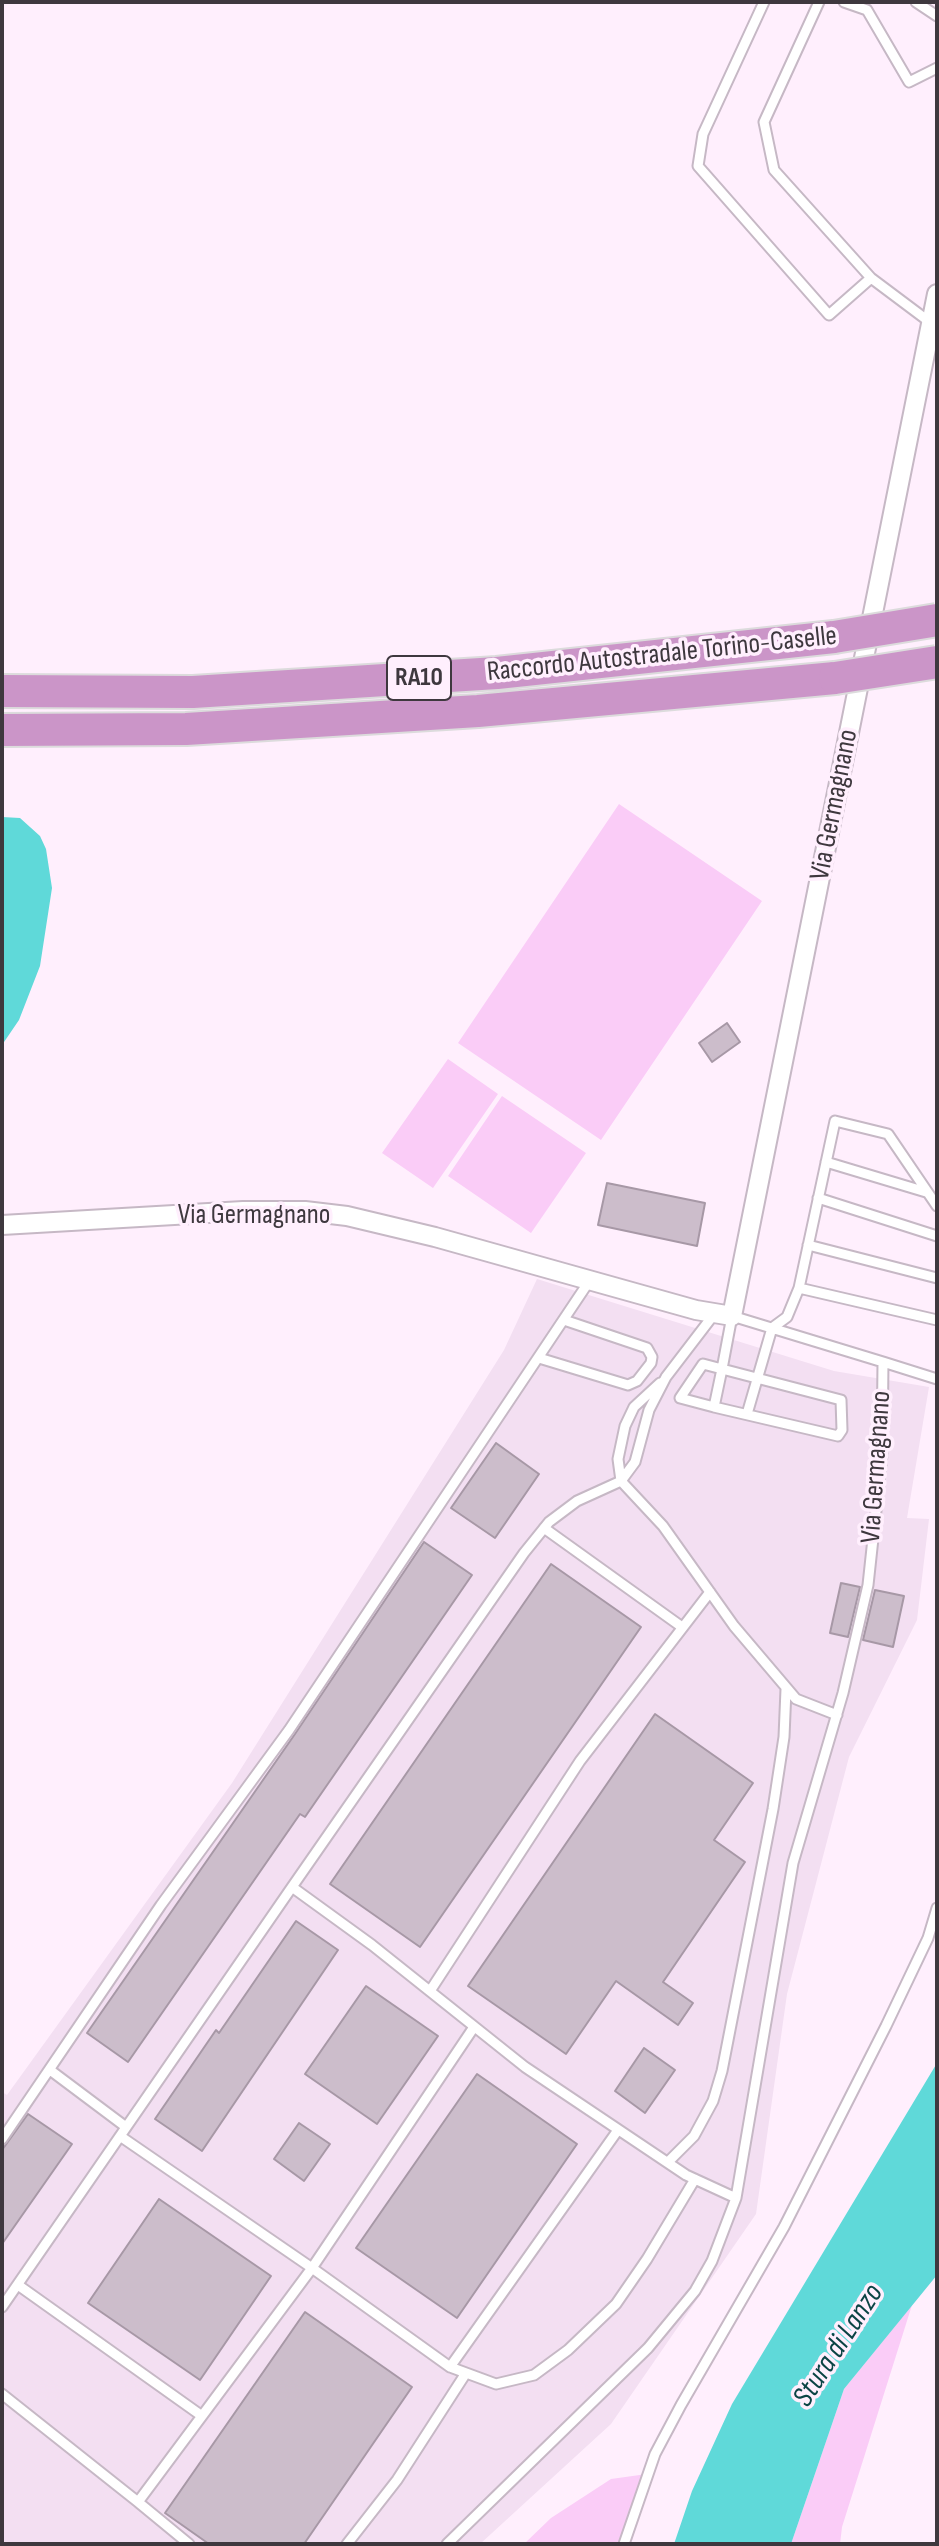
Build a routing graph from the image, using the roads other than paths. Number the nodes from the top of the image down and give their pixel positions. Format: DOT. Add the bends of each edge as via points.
graph roads {
  1 [pos="764,2"];
  2 [pos="819,2"];
  3 [pos="844,2"];
  4 [pos="916,2"];
  5 [pos="937,16"];
  6 [pos="937,68"];
  7 [pos="871,278"];
  8 [pos="937,294"];
  9 [pos="931,323"];
  10 [pos="937,620"];
  11 [pos="937,662"];
  12 [pos="2,691"];
  13 [pos="2,730"];
  14 [pos="826,1162"];
  15 [pos="927,1192"];
  16 [pos="818,1198"];
  17 [pos="937,1206"];
  18 [pos="2,1225"];
  19 [pos="937,1236"];
  20 [pos="808,1245"];
  21 [pos="937,1278"];
  22 [pos="590,1280"];
  23 [pos="799,1288"];
  24 [pos="724,1314"];
  25 [pos="564,1320"];
  26 [pos="937,1320"];
  27 [pos="772,1328"];
  28 [pos="539,1358"];
  29 [pos="883,1362"];
  30 [pos="722,1369"];
  31 [pos="666,1377"];
  32 [pos="757,1378"];
  33 [pos="937,1379"];
  34 [pos="714,1407"];
  35 [pos="747,1414"];
  36 [pos="621,1481"];
  37 [pos="544,1528"];
  38 [pos="710,1592"];
  39 [pos="682,1627"];
  40 [pos="786,1689"];
  41 [pos="837,1715"];
  42 [pos="292,1887"];
  43 [pos="937,1908"];
  44 [pos="430,1991"];
  45 [pos="474,2027"];
  46 [pos="50,2070"];
  47 [pos="618,2130"];
  48 [pos="123,2132"];
  49 [pos="2,2139"];
  50 [pos="668,2162"];
  51 [pos="695,2179"];
  52 [pos="736,2198"];
  53 [pos="312,2268"];
  54 [pos="18,2285"];
  55 [pos="2,2307"];
  56 [pos="450,2367"];
  57 [pos="466,2373"];
  58 [pos="2,2394"];
  59 [pos="202,2416"];
  60 [pos="138,2502"];
  61 [pos="189,2544"];
  62 [pos="347,2544"];
  63 [pos="447,2544"];
  64 [pos="624,2544"];
  1 -- 7 [label="lane" via="703,134 698,166 829,315"];
  2 -- 7 [label="lane" via="764,122 774,170"];
  3 -- 6 [label="lane" via="867,10 909,82"];
  4 -- 5 [label="lane"];
  7 -- 9 [label="lane"];
  8 -- 9 [label="street, Via Germagnano"];
  9 -- 24 [label="street, Via Germagnano"];
  10 -- 12 [label="highway, Raccordo Autostradale Torino-Caselle / RA10, bridge" via="834,637 467,675 193,692"];
  11 -- 13 [label="highway, Raccordo Autostradale Torino-Caselle / RA10, bridge" via="835,678 478,711 186,729"];
  14 -- 15 [label="lane"];
  14 -- 15 [label="lane" via="835,1121 888,1134"];
  14 -- 16 [label="lane"];
  15 -- 17 [label="lane"];
  16 -- 19 [label="lane"];
  16 -- 20 [label="lane"];
  18 -- 22 [label="street, Via Germagnano" via="305,1211 435,1237"];
  20 -- 21 [label="lane"];
  20 -- 23 [label="lane"];
  22 -- 24 [label="street, Via Germagnano"];
  22 -- 25 [label="lane"];
  23 -- 26 [label="lane"];
  23 -- 27 [label="lane" via="787,1317"];
  24 -- 27 [label="lane, Via Germagnano"];
  24 -- 30 [label="lane"];
  24 -- 31 [label="lane"];
  25 -- 28 [label="lane"];
  25 -- 28 [label="lane" via="647,1348 651,1363 628,1385"];
  27 -- 29 [label="lane, Via Germagnano"];
  27 -- 32 [label="lane"];
  28 -- 46 [label="lane" via="289,1730 161,1905"];
  29 -- 33 [label="lane"];
  29 -- 41 [label="lane, Via Germagnano" via="882,1455 868,1585"];
  30 -- 32 [label="lane"];
  30 -- 34 [label="lane"];
  30 -- 34 [label="lane" via="703,1364 680,1398"];
  31 -- 36 [label="lane" via="649,1410 635,1462"];
  31 -- 36 [label="lane" via="630,1416 618,1459"];
  32 -- 35 [label="lane"];
  32 -- 35 [label="lane" via="841,1400 842,1430 838,1436"];
  34 -- 35 [label="lane"];
  36 -- 37 [label="lane" via="577,1501"];
  36 -- 38 [label="lane" via="663,1526"];
  37 -- 39 [label="lane"];
  37 -- 42 [label="lane"];
  38 -- 39 [label="lane"];
  38 -- 40 [label="lane"];
  39 -- 44 [label="lane" via="580,1761"];
  40 -- 41 [label="lane" via="803,1704"];
  40 -- 50 [label="lane" via="773,1809 722,2071 694,2136"];
  41 -- 52 [label="lane, Via Germagnano" via="793,1863"];
  42 -- 44 [label="lane"];
  42 -- 48 [label="lane"];
  43 -- 64 [label="lane" via="886,2026 784,2227 655,2454"];
  44 -- 45 [label="lane"];
  45 -- 47 [label="lane"];
  45 -- 53 [label="lane"];
  46 -- 48 [label="lane"];
  46 -- 49 [label="lane"];
  47 -- 50 [label="lane"];
  47 -- 56 [label="lane"];
  48 -- 53 [label="lane"];
  48 -- 54 [label="lane"];
  50 -- 51 [label="lane"];
  51 -- 52 [label="lane"];
  51 -- 57 [label="lane" via="616,2304 568,2350 534,2375 496,2384"];
  52 -- 63 [label="lane, Via Germagnano" via="695,2291 648,2348"];
  53 -- 56 [label="lane"];
  53 -- 59 [label="lane"];
  54 -- 55 [label="lane"];
  54 -- 59 [label="lane"];
  56 -- 57 [label="lane"];
  57 -- 62 [label="lane" via="397,2480"];
  58 -- 60 [label="lane"];
  59 -- 60 [label="lane"];
  60 -- 61 [label="lane"];
}
